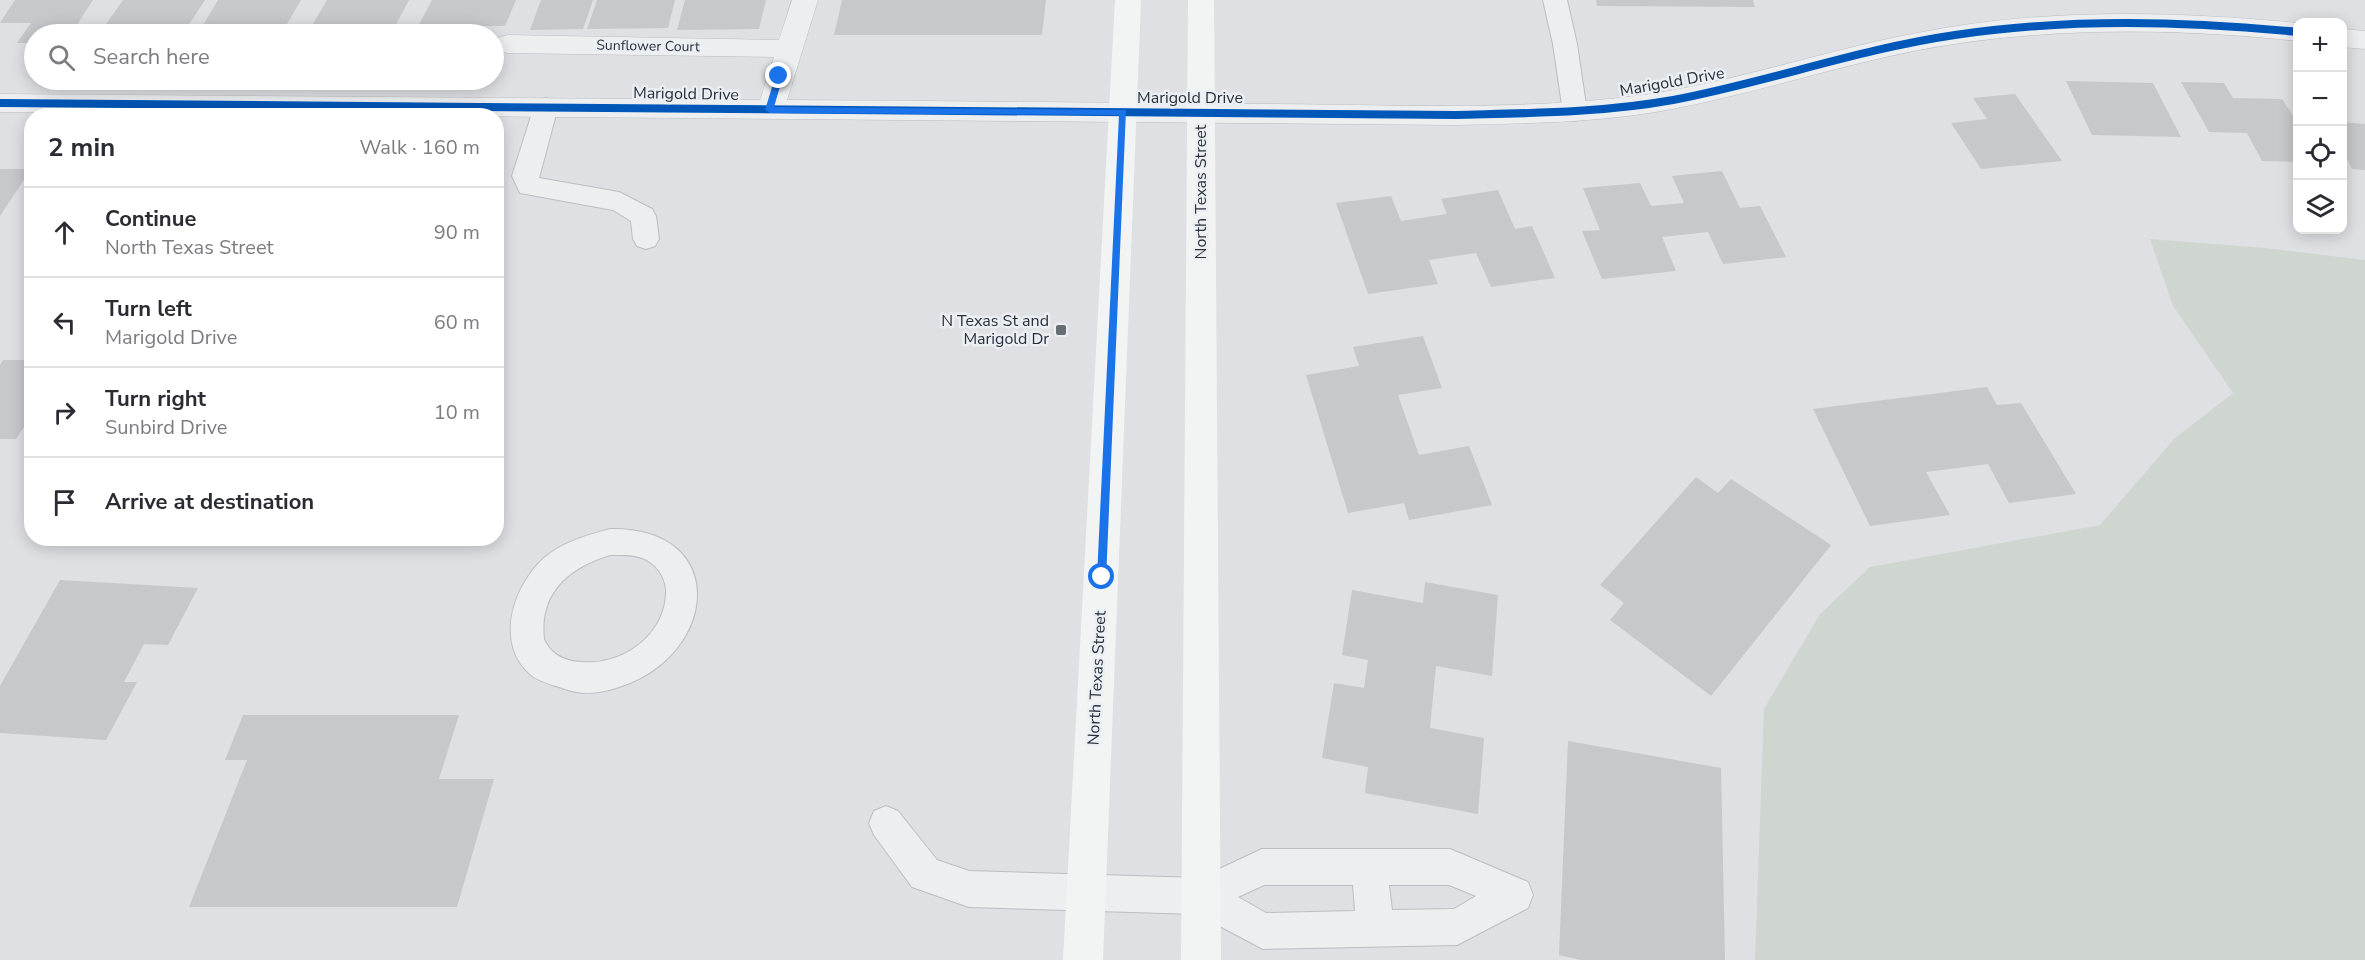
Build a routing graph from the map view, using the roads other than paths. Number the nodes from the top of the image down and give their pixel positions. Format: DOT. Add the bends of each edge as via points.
graph roads {
  1 [pos="805,0"];
  2 [pos="1128,0"];
  3 [pos="1201,0"];
  4 [pos="1555,0"];
  5 [pos="2186,11"];
  6 [pos="2293,31"];
  7 [pos="2347,38"];
  8 [pos="2365,40"];
  9 [pos="507,44"];
  10 [pos="790,49"];
  11 [pos="0,103"];
  12 [pos="546,107"];
  13 [pos="770,110"];
  14 [pos="1123,112"];
  15 [pos="1575,112"];
  16 [pos="1201,113"];
  17 [pos="646,239"];
  18 [pos="580,551"];
  19 [pos="886,823"];
  20 [pos="1370,867"];
  21 [pos="1087,892"];
  22 [pos="1201,896"];
  23 [pos="1375,930"];
  24 [pos="1083,960"];
  25 [pos="1201,960"];
  1 -- 10 [label="street"];
  2 -- 14 [label="main road, North Texas Street"];
  3 -- 16 [label="main road, North Texas Street"];
  4 -- 15 [label="lane"];
  5 -- 6 [label="street, Marigold Drive"];
  5 -- 15 [label="street, Marigold Drive" via="1953,35 1878,49 1671,100"];
  7 -- 8 [label="street"];
  9 -- 10 [label="street, Sunflower Court"];
  10 -- 13 [label="street"];
  11 -- 12 [label="street, Marigold Drive"];
  12 -- 13 [label="street, Marigold Drive"];
  12 -- 17 [label="lane" via="525,176 529,186 620,202 643,216"];
  13 -- 14 [label="street, Marigold Drive"];
  14 -- 16 [label="street, Marigold Drive"];
  14 -- 21 [label="main road, North Texas Street"];
  15 -- 16 [label="street, Marigold Drive"];
  16 -- 22 [label="main road, North Texas Street"];
  18 -- 18 [label="lane" via="555,567 536,590 526,617 527,642 541,663 567,677 599,678 633,667 661,645 676,623 683,592 677,569 661,552 638,543 610,542"];
  19 -- 21 [label="lane" via="925,874 969,889"];
  20 -- 22 [label="lane" via="1262,867"];
  20 -- 23 [label="lane"];
  20 -- 23 [label="lane" via="1450,867 1515,895 1457,927"];
  21 -- 22 [label="lane"];
  21 -- 24 [label="main road, North Texas Street"];
  22 -- 23 [label="lane" via="1263,931"];
  22 -- 25 [label="main road, North Texas Street"];
}
